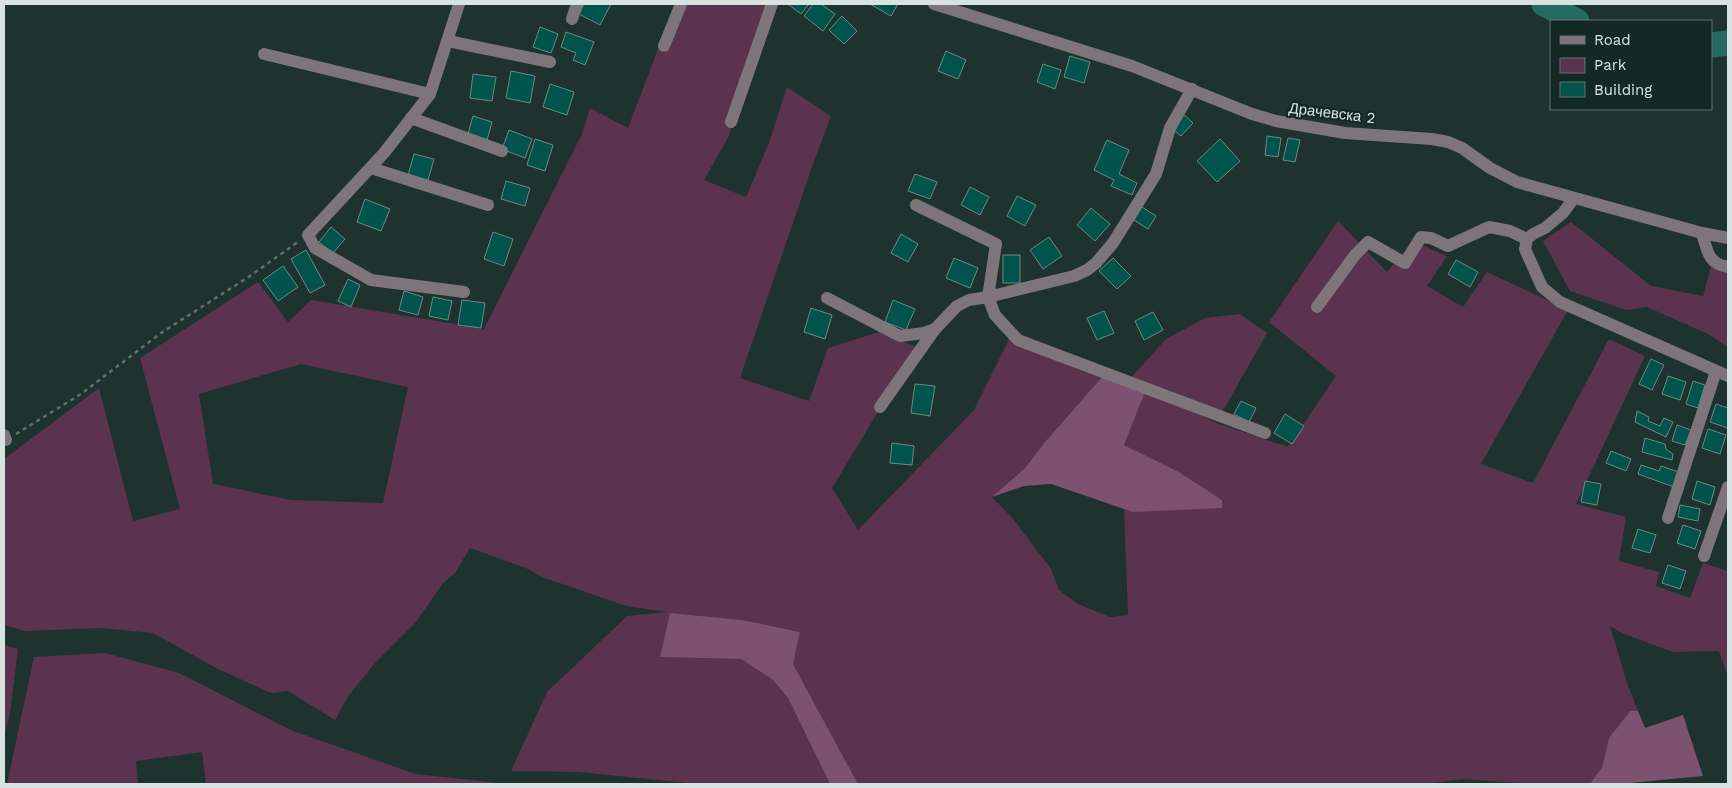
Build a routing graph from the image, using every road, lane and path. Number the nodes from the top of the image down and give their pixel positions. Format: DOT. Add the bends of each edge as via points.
graph roads {
  1 [pos="459,4"];
  2 [pos="577,4"];
  3 [pos="681,4"];
  4 [pos="772,4"];
  5 [pos="934,4"];
  6 [pos="572,19"];
  7 [pos="448,41"];
  8 [pos="664,46"];
  9 [pos="264,54"];
  10 [pos="550,62"];
  11 [pos="1192,89"];
  12 [pos="430,94"];
  13 [pos="412,118"];
  14 [pos="731,122"];
  15 [pos="502,151"];
  16 [pos="371,168"];
  17 [pos="1574,198"];
  18 [pos="488,205"];
  19 [pos="916,205"];
  20 [pos="1702,233"];
  21 [pos="308,235"];
  22 [pos="1728,238"];
  23 [pos="1527,239"];
  24 [pos="1728,267"];
  25 [pos="464,292"];
  26 [pos="988,297"];
  27 [pos="827,298"];
  28 [pos="1317,306"];
  29 [pos="935,329"];
  30 [pos="1722,373"];
  31 [pos="880,407"];
  32 [pos="1265,432"];
  33 [pos="5,437"];
  34 [pos="1728,487"];
  35 [pos="1668,518"];
  36 [pos="1704,556"];
  1 -- 7 [label="street"];
  2 -- 6 [label="street"];
  3 -- 8 [label="street"];
  4 -- 14 [label="street"];
  5 -- 11 [label="street, Драчевска 2" via="1122,63"];
  7 -- 10 [label="street"];
  7 -- 12 [label="street"];
  9 -- 12 [label="street"];
  11 -- 17 [label="street, Драчевска 2" via="1276,121 1345,133 1448,142 1517,182"];
  11 -- 26 [label="street" via="1170,128 1156,174 1113,243 1096,263 1074,276"];
  12 -- 13 [label="street"];
  13 -- 15 [label="street"];
  13 -- 16 [label="street"];
  16 -- 18 [label="street"];
  16 -- 21 [label="street"];
  17 -- 20 [label="street, Драчевска 2"];
  17 -- 23 [label="street" via="1563,213"];
  19 -- 26 [label="street" via="996,244"];
  20 -- 22 [label="street, Драчевска 2"];
  20 -- 24 [label="street" via="1709,257 1720,266"];
  21 -- 25 [label="street" via="315,248 371,280"];
  21 -- 33 [label="path" via="161,333 81,394"];
  23 -- 28 [label="street" via="1510,231 1489,227 1448,246 1422,237 1406,263 1368,242"];
  23 -- 30 [label="street" via="1525,249 1542,287 1560,302"];
  26 -- 29 [label="street" via="957,306"];
  26 -- 32 [label="street" via="996,315 1018,340"];
  27 -- 29 [label="street" via="900,336"];
  29 -- 31 [label="street"];
  30 -- 35 [label="street"];
  34 -- 36 [label="street"];
}
